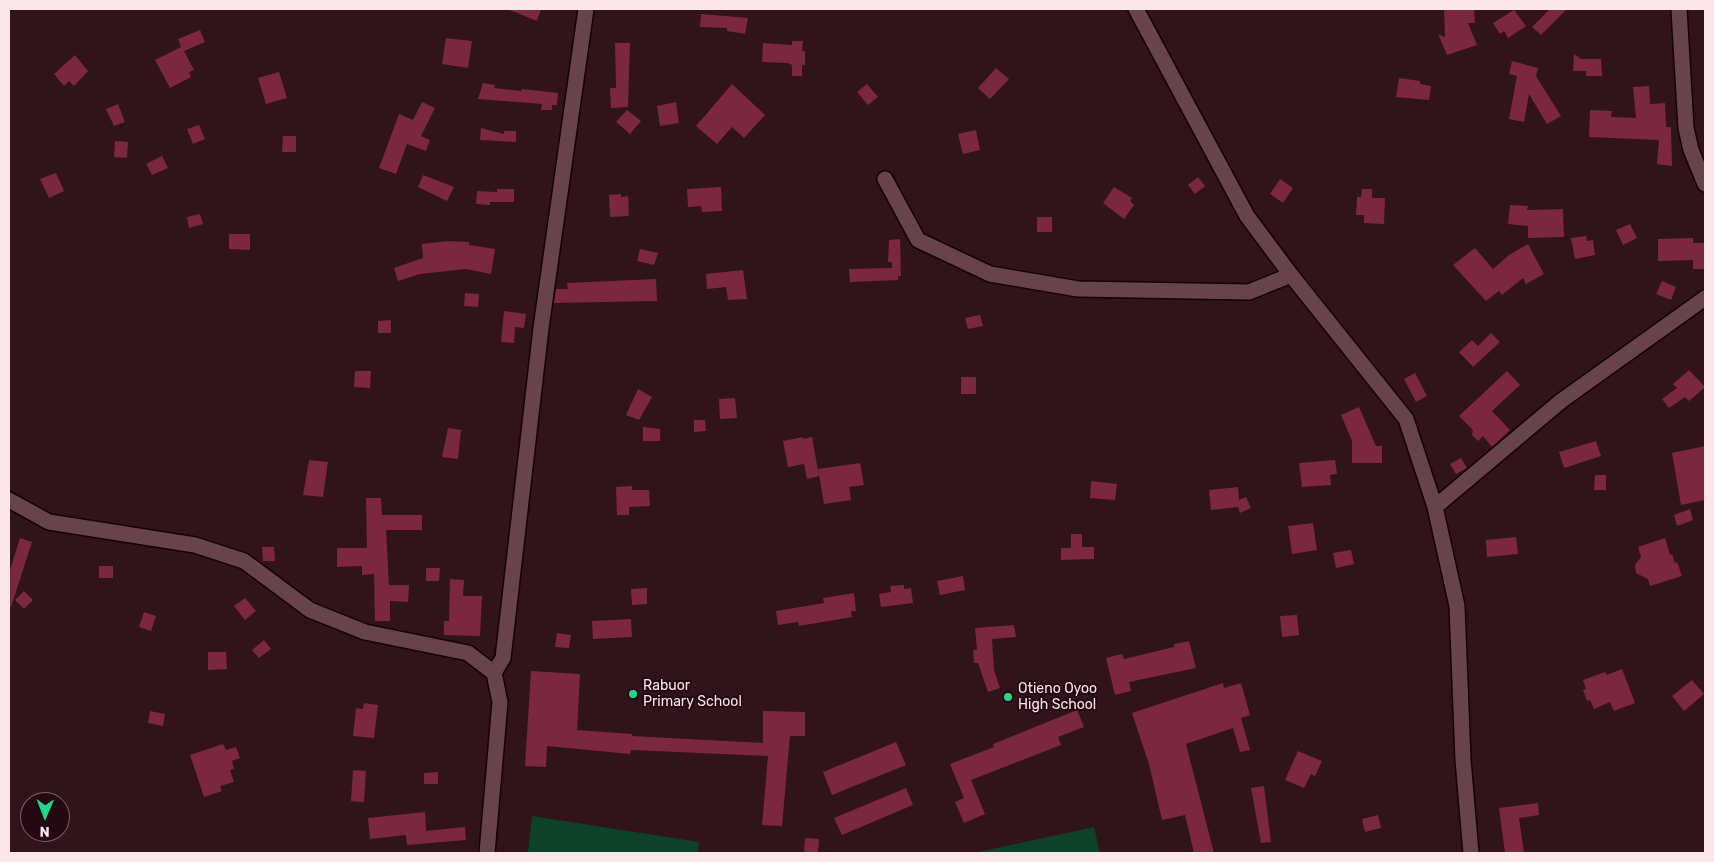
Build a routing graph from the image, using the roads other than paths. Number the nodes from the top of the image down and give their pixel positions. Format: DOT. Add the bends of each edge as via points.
graph roads {
  1 [pos="586,9"];
  2 [pos="1136,9"];
  3 [pos="1679,9"];
  4 [pos="885,179"];
  5 [pos="1705,184"];
  6 [pos="1291,275"];
  7 [pos="1705,298"];
  8 [pos="9,500"];
  9 [pos="1435,507"];
  10 [pos="494,672"];
  11 [pos="487,853"];
  12 [pos="1471,853"];
  1 -- 10 [label="street" via="541,328 503,658"];
  2 -- 6 [label="street" via="1247,216"];
  3 -- 5 [label="street" via="1686,128"];
  4 -- 6 [label="street" via="918,240 990,274 1078,289 1249,292"];
  6 -- 9 [label="street" via="1406,419"];
  7 -- 9 [label="street" via="1561,401"];
  8 -- 10 [label="street" via="49,522 195,545 244,561 310,610 365,632 468,653"];
  9 -- 12 [label="street" via="1457,606 1463,760"];
  10 -- 11 [label="street" via="500,702"];
}
